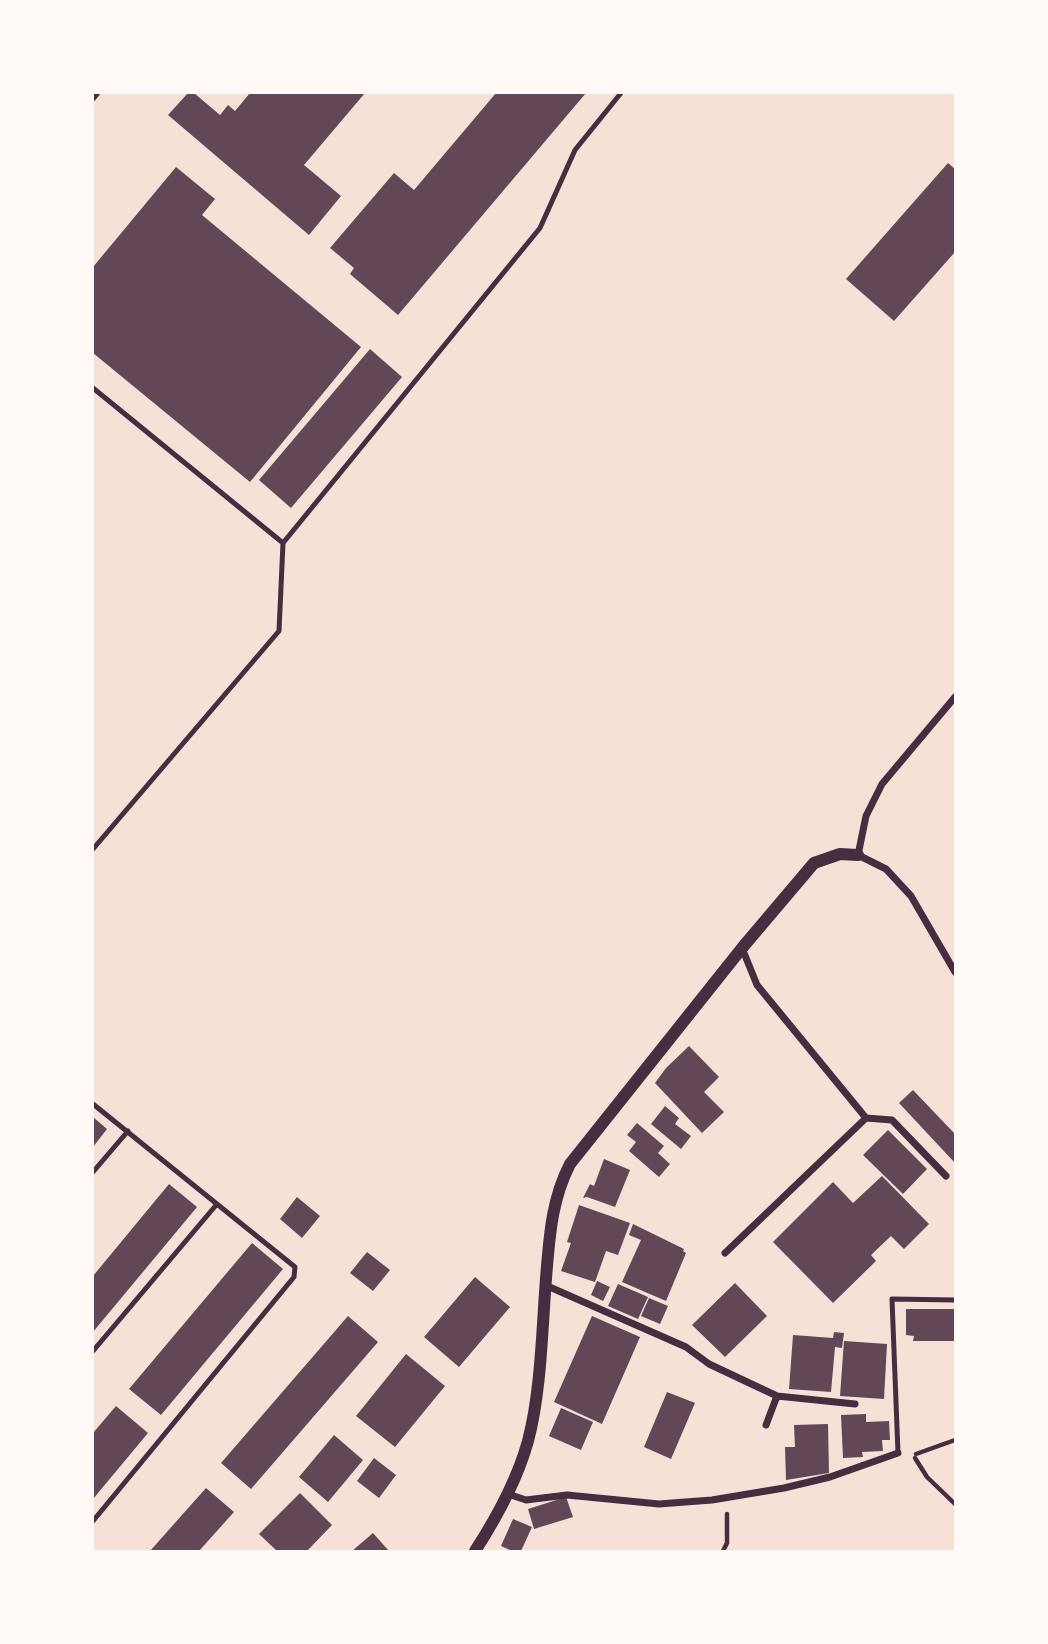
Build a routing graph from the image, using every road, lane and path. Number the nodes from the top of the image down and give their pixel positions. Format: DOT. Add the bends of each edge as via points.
graph roads {
  1 [pos="98,93"];
  2 [pos="621,93"];
  3 [pos="93,99"];
  4 [pos="93,388"];
  5 [pos="283,544"];
  6 [pos="955,697"];
  7 [pos="93,849"];
  8 [pos="858,855"];
  9 [pos="742,948"];
  10 [pos="955,972"];
  11 [pos="93,1104"];
  12 [pos="866,1118"];
  13 [pos="128,1131"];
  14 [pos="93,1172"];
  15 [pos="946,1176"];
  16 [pos="217,1204"];
  17 [pos="725,1253"];
  18 [pos="545,1285"];
  19 [pos="955,1300"];
  20 [pos="93,1351"];
  21 [pos="777,1396"];
  22 [pos="855,1404"];
  23 [pos="766,1425"];
  24 [pos="955,1440"];
  25 [pos="898,1453"];
  26 [pos="508,1494"];
  27 [pos="727,1498"];
  28 [pos="955,1504"];
  29 [pos="93,1521"];
  30 [pos="475,1551"];
  31 [pos="723,1551"];
  1 -- 3 [label="lane"];
  2 -- 5 [label="lane" via="575,150 540,229"];
  4 -- 5 [label="lane"];
  5 -- 7 [label="lane" via="279,631"];
  6 -- 8 [label="street" via="882,784 866,816"];
  8 -- 9 [label="street" via="840,854 814,863"];
  8 -- 10 [label="street" via="886,869 911,896"];
  9 -- 12 [label="street" via="757,985"];
  9 -- 18 [label="street" via="570,1164 554,1203"];
  11 -- 13 [label="lane"];
  12 -- 15 [label="street" via="892,1120"];
  12 -- 17 [label="street"];
  13 -- 14 [label="lane"];
  13 -- 16 [label="lane"];
  16 -- 20 [label="lane"];
  16 -- 29 [label="lane" via="295,1267 294,1277"];
  18 -- 21 [label="street" via="686,1347 709,1364"];
  18 -- 26 [label="street" via="528,1440"];
  19 -- 25 [label="lane" via="892,1299"];
  21 -- 22 [label="street"];
  21 -- 23 [label="street"];
  24 -- 28 [label="path" via="912,1455"];
  25 -- 27 [label="street" via="830,1477"];
  26 -- 27 [label="street" via="526,1500 567,1495 659,1504"];
  26 -- 30 [label="street"];
  27 -- 31 [label="path"];
}
